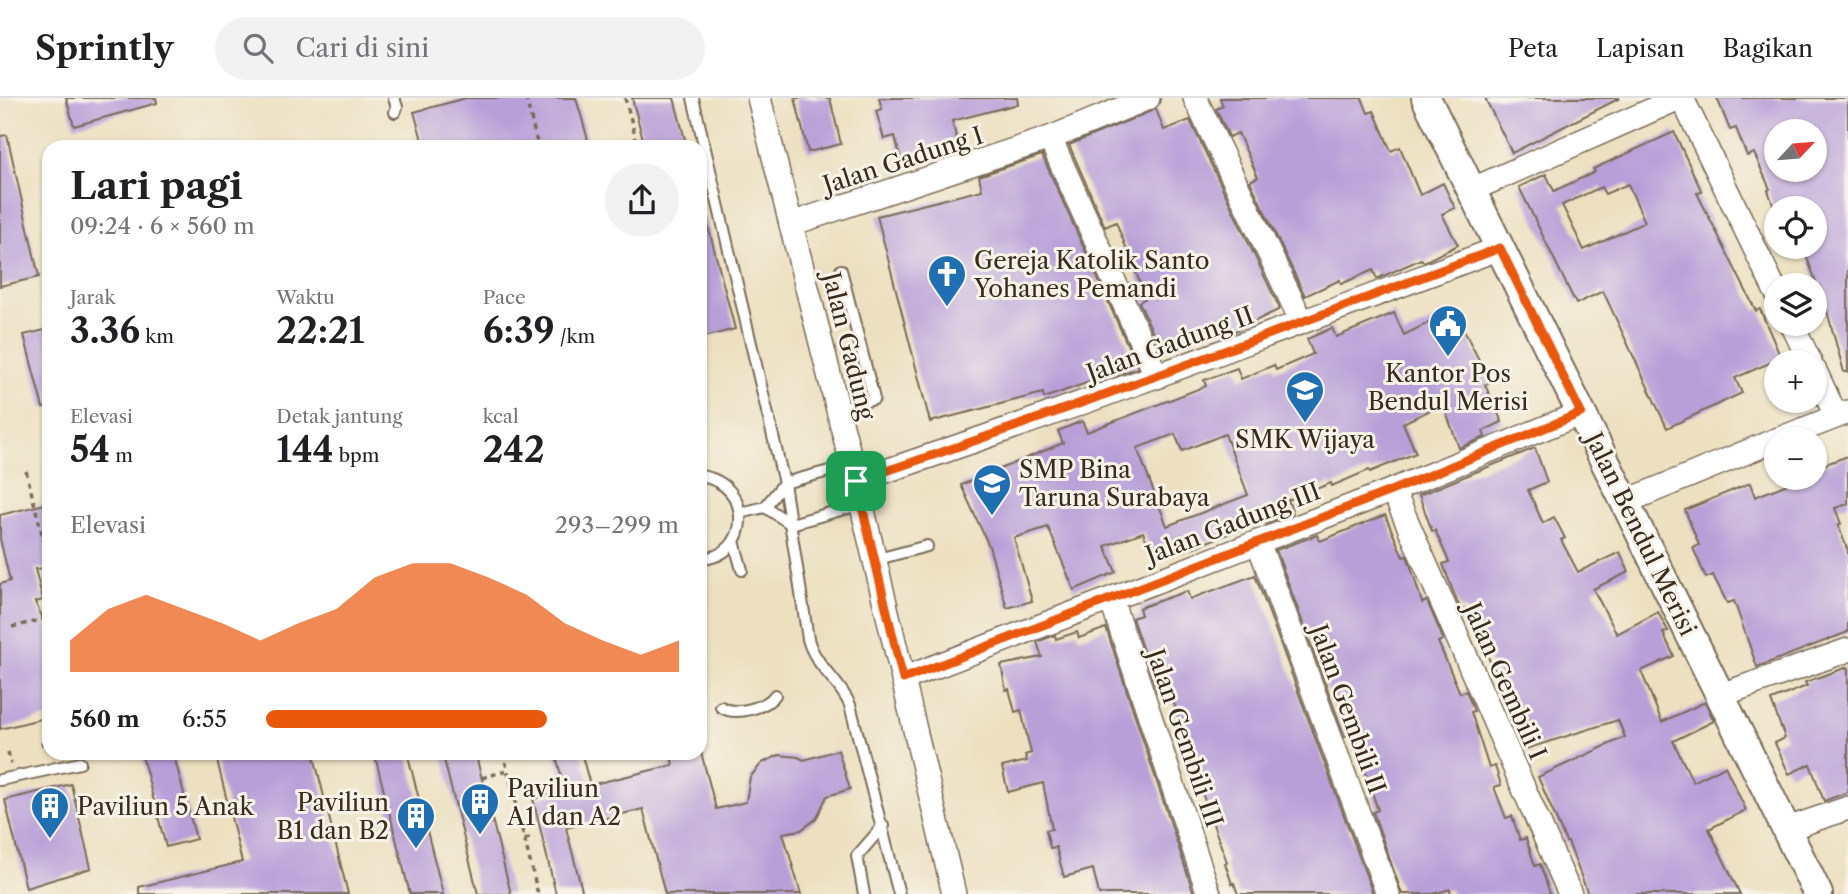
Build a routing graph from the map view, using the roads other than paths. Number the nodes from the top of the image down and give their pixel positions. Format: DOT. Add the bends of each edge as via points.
graph roads {
  1 [pos="394,98"];
  2 [pos="692,98"];
  3 [pos="759,98"];
  4 [pos="1148,98"];
  5 [pos="1195,98"];
  6 [pos="1426,98"];
  7 [pos="1681,98"];
  8 [pos="395,112"];
  9 [pos="1050,138"];
  10 [pos="702,140"];
  11 [pos="707,161"];
  12 [pos="1471,190"];
  13 [pos="791,224"];
  14 [pos="1500,248"];
  15 [pos="841,270"];
  16 [pos="1767,273"];
  17 [pos="1302,322"];
  18 [pos="1157,377"];
  19 [pos="1827,391"];
  20 [pos="838,410"];
  21 [pos="1581,413"];
  22 [pos="1842,414"];
  23 [pos="1810,427"];
  24 [pos="1764,446"];
  25 [pos="854,473"];
  26 [pos="707,478"];
  27 [pos="784,483"];
  28 [pos="1393,490"];
  29 [pos="1625,502"];
  30 [pos="862,505"];
  31 [pos="765,507"];
  32 [pos="740,513"];
  33 [pos="791,524"];
  34 [pos="734,541"];
  35 [pos="1258,542"];
  36 [pos="927,546"];
  37 [pos="707,558"];
  38 [pos="874,560"];
  39 [pos="742,570"];
  40 [pos="1111,599"];
  41 [pos="1848,650"];
  42 [pos="903,679"];
  43 [pos="775,695"];
  44 [pos="1720,695"];
  45 [pos="721,707"];
  46 [pos="80,763"];
  47 [pos="0,780"];
  48 [pos="1848,808"];
  49 [pos="883,826"];
  50 [pos="1787,829"];
  51 [pos="864,894"];
  52 [pos="899,894"];
  53 [pos="954,894"];
  54 [pos="1209,894"];
  55 [pos="1388,894"];
  56 [pos="1570,894"];
  57 [pos="1818,894"];
  1 -- 8 [label="lane"];
  2 -- 10 [label="lane"];
  3 -- 13 [label="street, Jalan Gadung"];
  4 -- 9 [label="street, Jalan Gadung I"];
  5 -- 17 [label="street"];
  6 -- 12 [label="street, Jalan Bendul Merisi"];
  7 -- 12 [label="street"];
  7 -- 16 [label="street"];
  9 -- 13 [label="street, Jalan Gadung I"];
  9 -- 18 [label="street"];
  11 -- 27 [label="lane"];
  12 -- 14 [label="street, Jalan Bendul Merisi"];
  13 -- 20 [label="street, Jalan Gadung"];
  14 -- 17 [label="street, Jalan Gadung II"];
  14 -- 21 [label="street, Jalan Bendul Merisi"];
  15 -- 20 [label="lane" via="874,399"];
  17 -- 18 [label="street, Jalan Gadung II"];
  18 -- 25 [label="street, Jalan Gadung II" via="1028,424"];
  19 -- 22 [label="street"];
  20 -- 25 [label="street, Jalan Gadung"];
  21 -- 28 [label="street, Jalan Gadung III"];
  21 -- 29 [label="street, Jalan Bendul Merisi"];
  22 -- 23 [label="street"];
  24 -- 29 [label="street"];
  25 -- 27 [label="lane"];
  25 -- 30 [label="street, Jalan Gadung"];
  26 -- 32 [label="lane" via="725,485"];
  27 -- 31 [label="lane"];
  27 -- 33 [label="lane"];
  28 -- 35 [label="street, Jalan Gadung III"];
  28 -- 56 [label="street, Jalan Gembili I"];
  29 -- 44 [label="street, Jalan Bendul Merisi"];
  30 -- 33 [label="lane"];
  30 -- 38 [label="street, Jalan Gadung"];
  31 -- 32 [label="lane"];
  31 -- 33 [label="lane"];
  32 -- 34 [label="lane"];
  33 -- 49 [label="lane" via="810,649 850,705"];
  34 -- 37 [label="lane"];
  34 -- 39 [label="lane"];
  35 -- 40 [label="street, Jalan Gadung III"];
  35 -- 55 [label="street, Jalan Gembili II"];
  36 -- 38 [label="lane"];
  38 -- 42 [label="street, Jalan Gadung"];
  40 -- 42 [label="street, Jalan Gadung III"];
  40 -- 54 [label="street, Jalan Gembili III"];
  41 -- 44 [label="street"];
  42 -- 53 [label="street, Jalan Gadung"];
  43 -- 45 [label="lane" via="770,701 734,712"];
  44 -- 50 [label="street, Jalan Bendul Merisi"];
  46 -- 47 [label="lane"];
  48 -- 50 [label="street"];
  49 -- 51 [label="lane" via="857,856"];
  49 -- 52 [label="lane"];
  50 -- 57 [label="street, Jalan Bendul Merisi"];
}
